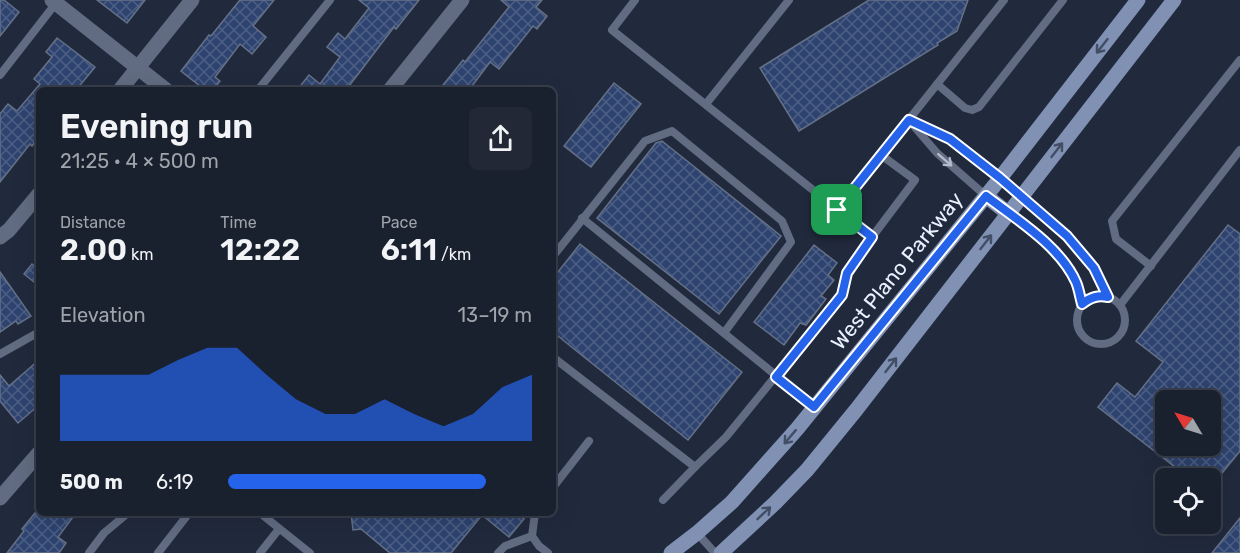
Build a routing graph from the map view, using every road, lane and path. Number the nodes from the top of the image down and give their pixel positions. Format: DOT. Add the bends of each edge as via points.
graph roads {
  1 [pos="192,0"];
  2 [pos="330,0"];
  3 [pos="462,0"];
  4 [pos="635,0"];
  5 [pos="789,0"];
  6 [pos="1004,0"];
  7 [pos="1063,0"];
  8 [pos="1138,0"];
  9 [pos="1174,0"];
  10 [pos="55,1"];
  11 [pos="1240,60"];
  12 [pos="138,68"];
  13 [pos="0,75"];
  14 [pos="937,84"];
  15 [pos="122,87"];
  16 [pos="162,87"];
  17 [pos="260,87"];
  18 [pos="392,87"];
  19 [pos="706,104"];
  20 [pos="909,120"];
  21 [pos="1240,150"];
  22 [pos="881,155"];
  23 [pos="1000,178"];
  24 [pos="986,196"];
  25 [pos="1021,196"];
  26 [pos="36,198"];
  27 [pos="837,210"];
  28 [pos="1009,214"];
  29 [pos="582,218"];
  30 [pos="0,237"];
  31 [pos="872,237"];
  32 [pos="556,252"];
  33 [pos="1151,266"];
  34 [pos="1108,297"];
  35 [pos="1082,304"];
  36 [pos="1120,305"];
  37 [pos="724,333"];
  38 [pos="36,334"];
  39 [pos="0,354"];
  40 [pos="556,360"];
  41 [pos="776,377"];
  42 [pos="814,407"];
  43 [pos="589,441"];
  44 [pos="36,456"];
  45 [pos="695,467"];
  46 [pos="556,483"];
  47 [pos="0,498"];
  48 [pos="663,500"];
  49 [pos="124,516"];
  50 [pos="187,516"];
  51 [pos="264,516"];
  52 [pos="535,516"];
  53 [pos="279,529"];
  54 [pos="697,533"];
  55 [pos="532,536"];
  56 [pos="89,553"];
  57 [pos="158,553"];
  58 [pos="260,553"];
  59 [pos="310,553"];
  60 [pos="498,553"];
  61 [pos="548,553"];
  62 [pos="671,553"];
  63 [pos="715,553"];
  64 [pos="721,553"];
  1 -- 12 [label="street"];
  2 -- 17 [label="lane"];
  3 -- 18 [label="street"];
  4 -- 19 [label="lane" via="612,30"];
  5 -- 19 [label="lane"];
  6 -- 14 [label="lane"];
  7 -- 14 [label="lane" via="979,107 965,108"];
  8 -- 23 [label="main road, West Plano Parkway, one-way"];
  25 -- 9 [label="main road, one-way"];
  10 -- 12 [label="street"];
  10 -- 13 [label="lane"];
  11 -- 33 [label="lane" via="1112,222 1116,239"];
  12 -- 15 [label="street"];
  12 -- 16 [label="street"];
  14 -- 20 [label="lane"];
  19 -- 27 [label="lane"];
  20 -- 22 [label="lane"];
  20 -- 23 [label="lane" via="950,139"];
  20 -- 24 [label="lane, one-way" via="937,153"];
  21 -- 33 [label="lane"];
  22 -- 27 [label="lane"];
  22 -- 31 [label="lane" via="915,180"];
  23 -- 24 [label="main road, West Plano Parkway"];
  23 -- 25 [label="main road"];
  24 -- 28 [label="main road"];
  24 -- 42 [label="main road, West Plano Parkway"];
  25 -- 28 [label="main road"];
  25 -- 34 [label="lane" via="1067,236 1094,268"];
  26 -- 30 [label="street"];
  27 -- 31 [label="lane"];
  28 -- 35 [label="lane" via="1062,259 1076,283"];
  64 -- 28 [label="main road, one-way" via="807,470"];
  29 -- 32 [label="lane"];
  29 -- 37 [label="lane"];
  29 -- 37 [label="lane" via="645,141 672,131 782,221 791,243"];
  31 -- 41 [label="lane" via="847,273 842,295"];
  33 -- 36 [label="lane"];
  34 -- 35 [label="lane" via="1094,296"];
  34 -- 36 [label="lane"];
  35 -- 36 [label="lane" via="1077,325 1083,337 1096,344 1110,342 1120,335 1125,318"];
  37 -- 41 [label="lane"];
  38 -- 39 [label="lane"];
  40 -- 45 [label="lane"];
  41 -- 42 [label="lane"];
  41 -- 45 [label="lane"];
  42 -- 54 [label="main road, West Plano Parkway, one-way" via="774,457"];
  43 -- 46 [label="lane"];
  44 -- 47 [label="street"];
  45 -- 48 [label="lane"];
  49 -- 56 [label="lane"];
  50 -- 57 [label="lane"];
  51 -- 53 [label="lane"];
  52 -- 55 [label="lane"];
  53 -- 58 [label="lane"];
  53 -- 59 [label="lane"];
  54 -- 62 [label="main road, West Plano Parkway"];
  54 -- 63 [label="lane"];
  55 -- 60 [label="lane" via="505,546"];
  55 -- 61 [label="lane"];
}
